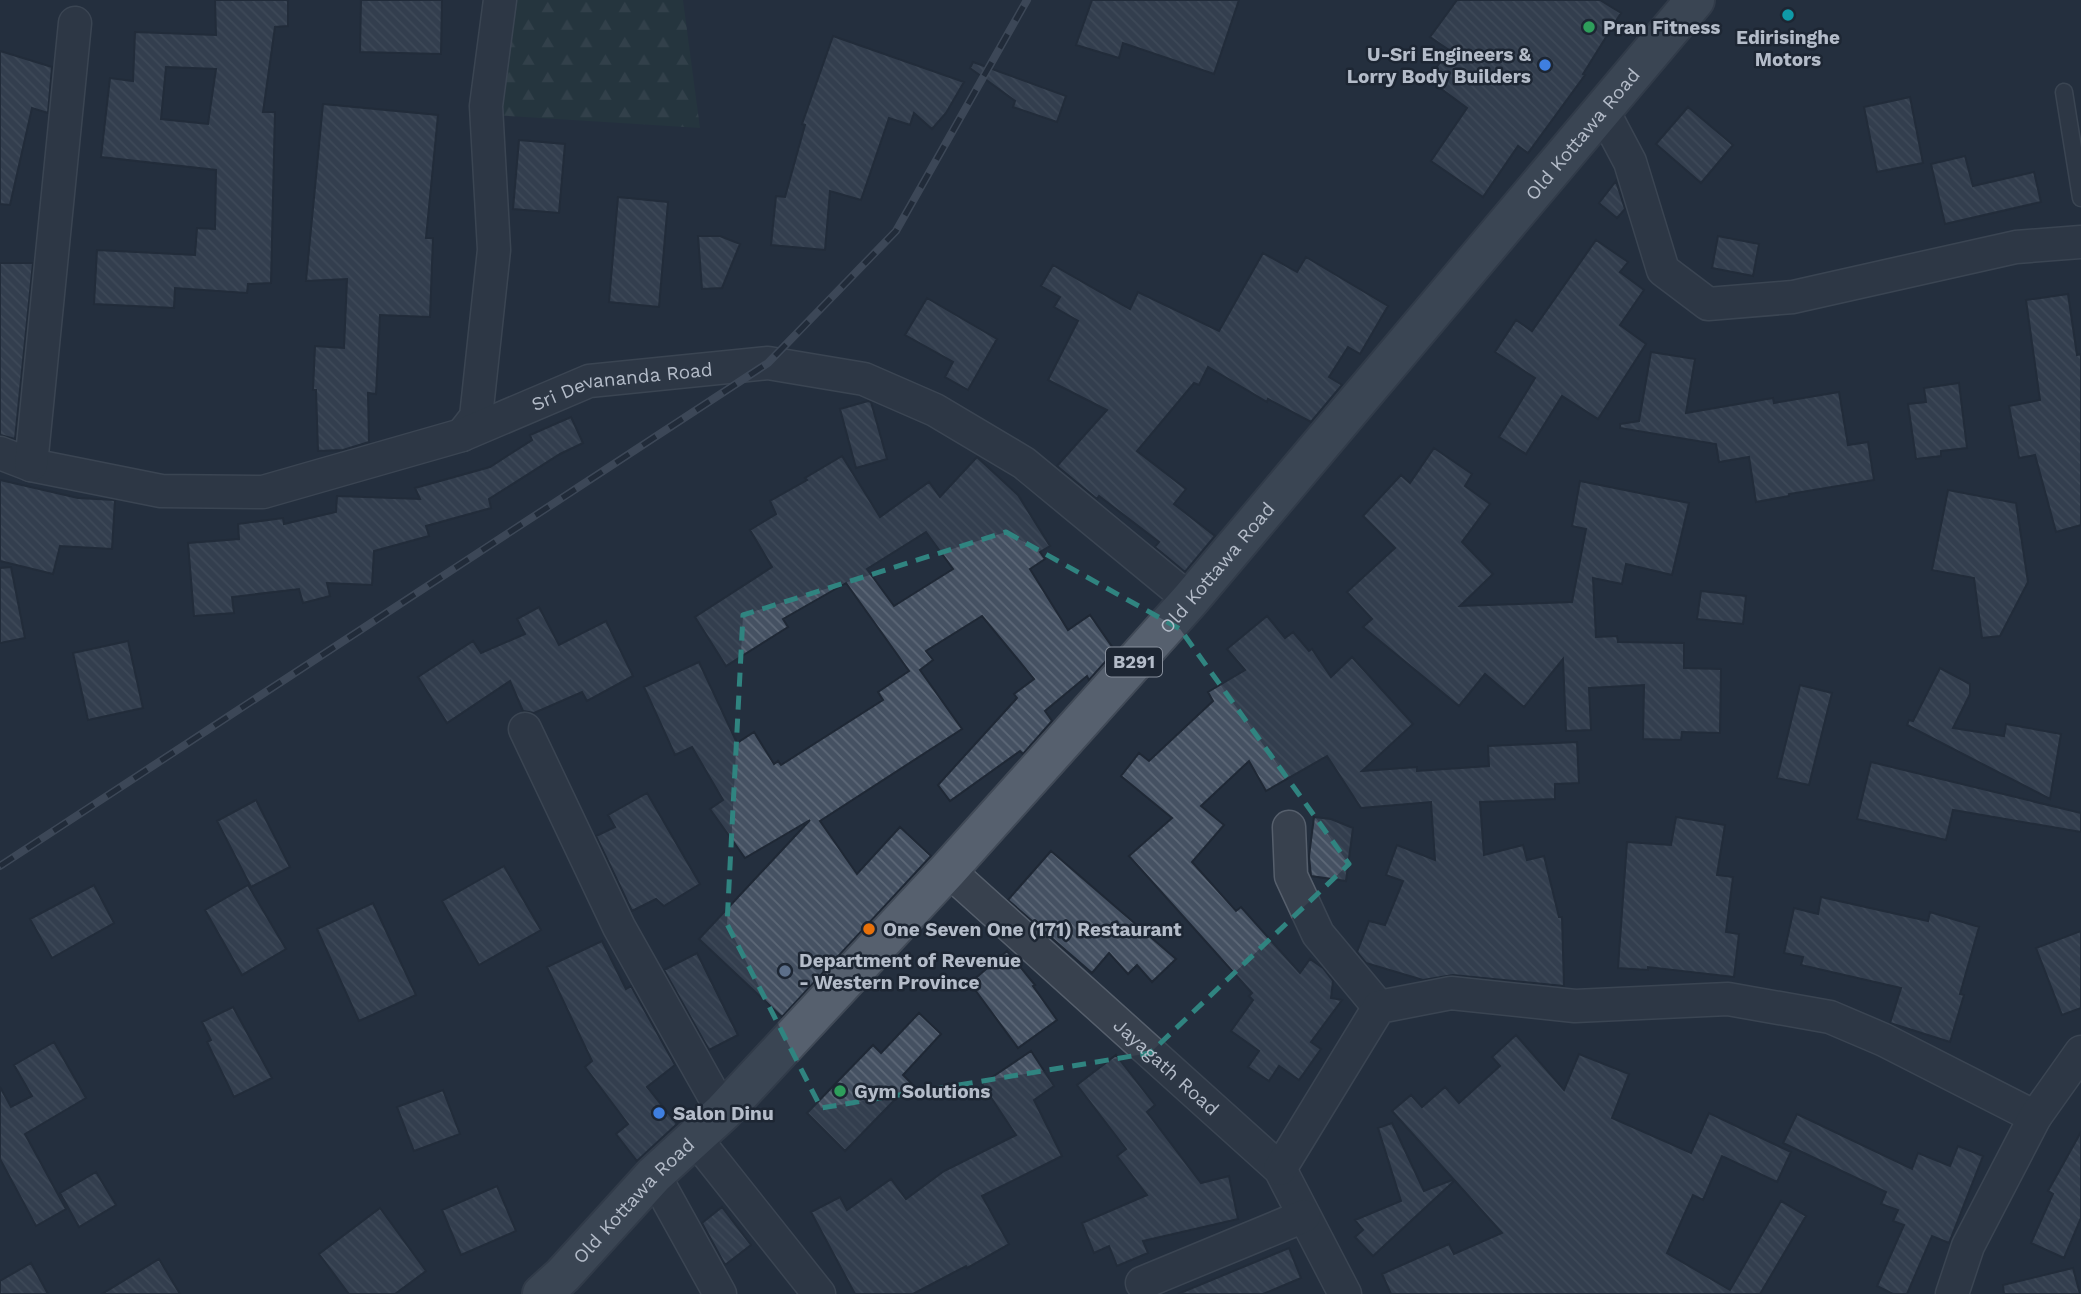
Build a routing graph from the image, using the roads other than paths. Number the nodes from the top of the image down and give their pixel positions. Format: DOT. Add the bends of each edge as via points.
graph roads {
  1 [pos="500,0"];
  2 [pos="1695,0"];
  3 [pos="75,23"];
  4 [pos="2064,92"];
  5 [pos="1603,111"];
  6 [pos="2081,198"];
  7 [pos="2081,242"];
  8 [pos="461,435"];
  9 [pos="0,453"];
  10 [pos="31,466"];
  11 [pos="1190,600"];
  12 [pos="525,729"];
  13 [pos="1289,827"];
  14 [pos="948,870"];
  15 [pos="1379,1007"];
  16 [pos="2081,1052"];
  17 [pos="723,1112"];
  18 [pos="2035,1116"];
  19 [pos="695,1138"];
  20 [pos="1280,1169"];
  21 [pos="654,1175"];
  22 [pos="1304,1216"];
  23 [pos="1142,1283"];
  24 [pos="542,1294"];
  25 [pos="720,1294"];
  26 [pos="819,1294"];
  27 [pos="1345,1294"];
  28 [pos="1952,1294"];
  1 -- 8 [label="street" via="486,106 494,250 476,417"];
  2 -- 5 [label="main road, Old Kottawa Road / B291"];
  3 -- 10 [label="street"];
  4 -- 6 [label="lane"];
  5 -- 7 [label="street" via="1630,162 1664,270 1708,304 1793,297 2016,247"];
  5 -- 11 [label="main road, Old Kottawa Road / B291"];
  8 -- 10 [label="street, Sri Devananda Road" via="263,492 161,491"];
  8 -- 11 [label="street, Sri Devananda Road" via="589,381 768,363 864,379 935,410 1024,463"];
  9 -- 10 [label="street, Sri Devananda Road"];
  11 -- 14 [label="main road, Old Kottawa Road / B291"];
  12 -- 17 [label="street" via="618,927"];
  13 -- 15 [label="street" via="1291,876 1318,934"];
  14 -- 17 [label="main road, Old Kottawa Road / B291"];
  14 -- 20 [label="street, Jayagath Road"];
  15 -- 18 [label="street" via="1451,993 1575,1006 1728,999 1830,1017"];
  15 -- 20 [label="street"];
  16 -- 18 [label="street"];
  17 -- 19 [label="main road, Old Kottawa Road / B291"];
  18 -- 28 [label="street" via="1968,1246"];
  19 -- 21 [label="main road, Old Kottawa Road / B291"];
  19 -- 26 [label="street"];
  20 -- 22 [label="street, Jayagath Road"];
  21 -- 24 [label="main road, Old Kottawa Road / B291"];
  21 -- 25 [label="street"];
  22 -- 23 [label="street"];
  22 -- 27 [label="street, Jayagath Road"];
}
